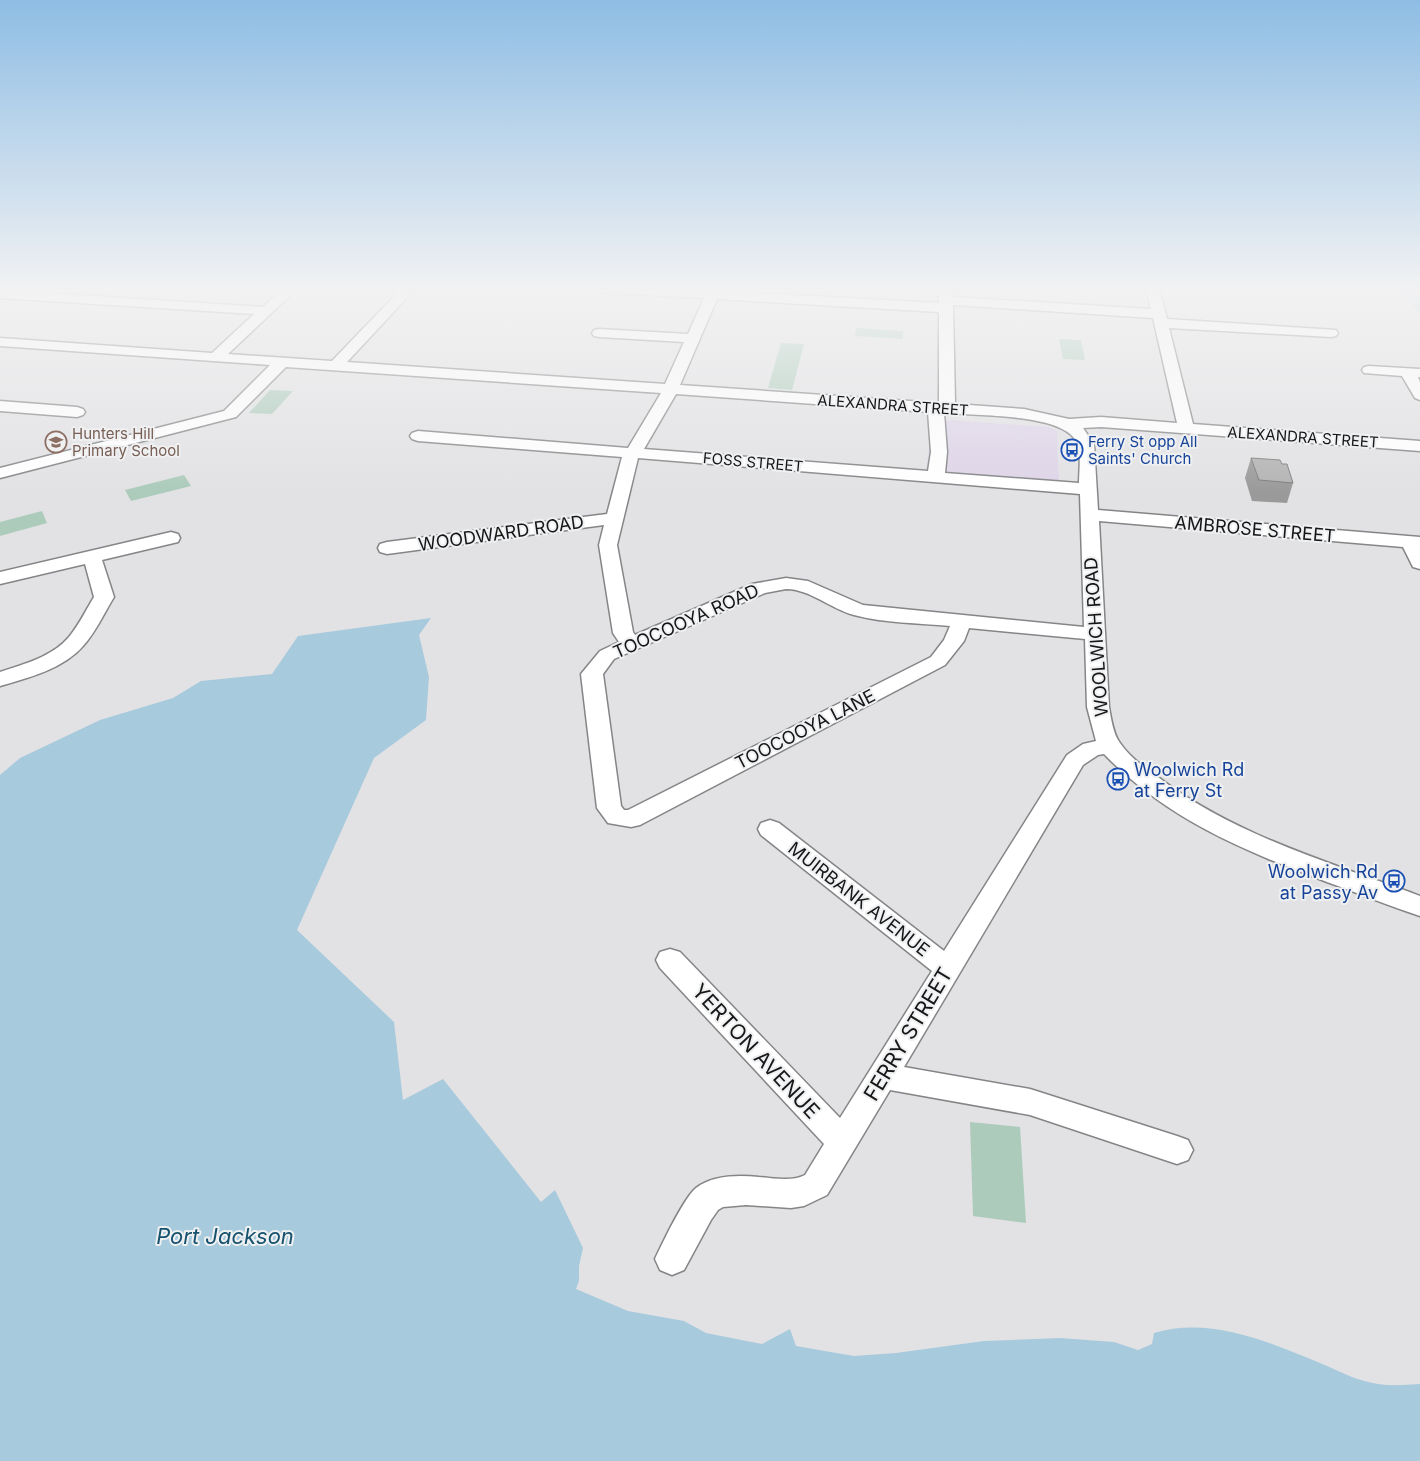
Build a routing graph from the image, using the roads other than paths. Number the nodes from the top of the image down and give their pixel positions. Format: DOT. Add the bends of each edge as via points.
graph roads {
  1 [pos="219,356"];
  2 [pos="345,356"];
  3 [pos="684,356"];
  4 [pos="944,356"];
  5 [pos="1170,356"];
  6 [pos="283,361"];
  7 [pos="336,366"];
  8 [pos="1369,370"];
  9 [pos="1414,373"];
  10 [pos="670,390"];
  11 [pos="1420,395"];
  12 [pos="0,406"];
  13 [pos="942,408"];
  14 [pos="76,412"];
  15 [pos="1067,424"];
  16 [pos="1186,428"];
  17 [pos="418,436"];
  18 [pos="1086,444"];
  19 [pos="1420,446"];
  20 [pos="634,452"];
  21 [pos="0,473"];
  22 [pos="936,477"];
  23 [pos="1088,489"];
  24 [pos="1090,515"];
  25 [pos="614,518"];
  26 [pos="171,538"];
  27 [pos="1415,542"];
  28 [pos="387,548"];
  29 [pos="92,557"];
  30 [pos="1420,563"];
  31 [pos="0,578"];
  32 [pos="962,621"];
  33 [pos="1094,634"];
  34 [pos="631,643"];
  35 [pos="0,679"];
  36 [pos="1109,746"];
  37 [pos="631,819"];
  38 [pos="770,829"];
  39 [pos="1420,906"];
  40 [pos="670,960"];
  41 [pos="948,969"];
  42 [pos="883,1076"];
  43 [pos="842,1142"];
  44 [pos="1177,1150"];
  45 [pos="672,1259"];
  1 -- 6 [label="street, ALEXANDRA STREET"];
  2 -- 7 [label="street"];
  3 -- 10 [label="street"];
  4 -- 13 [label="street"];
  5 -- 16 [label="street"];
  6 -- 7 [label="street, ALEXANDRA STREET"];
  6 -- 21 [label="street" via="226,416"];
  7 -- 10 [label="street, ALEXANDRA STREET"];
  8 -- 9 [label="street"];
  9 -- 11 [label="street"];
  10 -- 13 [label="street, ALEXANDRA STREET"];
  10 -- 20 [label="street"];
  12 -- 14 [label="street"];
  13 -- 15 [label="street, ALEXANDRA STREET" via="1033,415"];
  13 -- 22 [label="street"];
  15 -- 16 [label="street, ALEXANDRA STREET" via="1101,422"];
  15 -- 18 [label="street, ALEXANDRA STREET" via="1080,434"];
  16 -- 19 [label="street, ALEXANDRA STREET"];
  17 -- 20 [label="street, FOSS STREET"];
  18 -- 23 [label="street, WOOLWICH ROAD"];
  20 -- 22 [label="street, FOSS STREET"];
  20 -- 25 [label="street"];
  22 -- 23 [label="street, FOSS STREET"];
  23 -- 24 [label="street, WOOLWICH ROAD"];
  24 -- 27 [label="street, AMBROSE STREET"];
  24 -- 33 [label="street, WOOLWICH ROAD"];
  25 -- 28 [label="street, WOODWARD ROAD"];
  25 -- 34 [label="street" via="608,545 623,633"];
  26 -- 29 [label="street"];
  27 -- 30 [label="street"];
  29 -- 31 [label="street"];
  29 -- 35 [label="street" via="104,597 77,641 51,660"];
  32 -- 33 [label="street, TOOCOOYA ROAD"];
  32 -- 34 [label="street, TOOCOOYA ROAD" via="855,610 800,584 786,583 759,588"];
  32 -- 37 [label="street, TOOCOOYA LANE" via="954,641 938,661"];
  33 -- 36 [label="street, WOOLWICH ROAD" via="1100,720"];
  34 -- 37 [label="street, TOOCOOYA ROAD" via="607,655 592,674 609,808 617,818"];
  36 -- 39 [label="street, WOOLWICH ROAD" via="1151,785 1216,825 1263,848"];
  36 -- 41 [label="street, FERRY STREET" via="1091,748 1075,760"];
  38 -- 41 [label="street, MUIRBANK AVENUE"];
  40 -- 43 [label="street, YERTON AVENUE"];
  41 -- 42 [label="street, FERRY STREET"];
  42 -- 43 [label="street, FERRY STREET"];
  42 -- 44 [label="street" via="1030,1102"];
  43 -- 45 [label="street, FERRY STREET" via="809,1191 720,1192 706,1200"];
}
